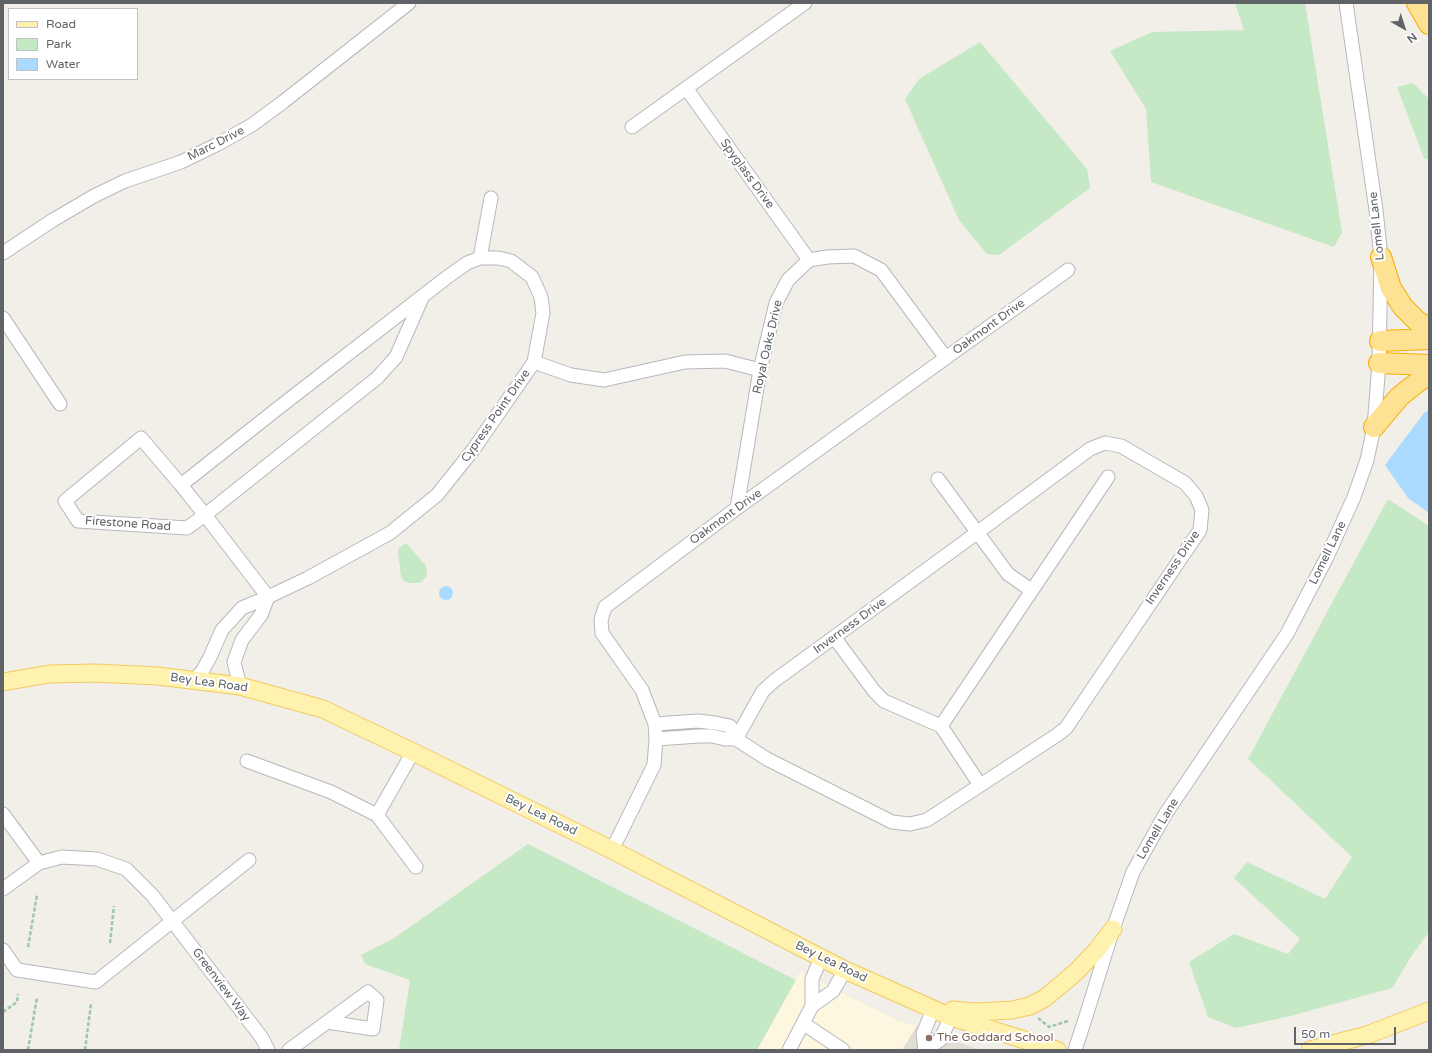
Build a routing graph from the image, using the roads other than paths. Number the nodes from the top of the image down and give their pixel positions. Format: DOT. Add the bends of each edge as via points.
graph roads {
  1 [pos="409,3"];
  2 [pos="805,3"];
  3 [pos="1346,3"];
  4 [pos="1417,3"];
  5 [pos="1429,24"];
  6 [pos="686,88"];
  7 [pos="632,127"];
  8 [pos="491,198"];
  9 [pos="3,253"];
  10 [pos="1381,257"];
  11 [pos="480,258"];
  12 [pos="809,260"];
  13 [pos="1068,270"];
  14 [pos="423,296"];
  15 [pos="3,318"];
  16 [pos="1429,329"];
  17 [pos="1429,339"];
  18 [pos="1380,341"];
  19 [pos="946,358"];
  20 [pos="534,362"];
  21 [pos="1379,363"];
  22 [pos="1429,365"];
  23 [pos="760,370"];
  24 [pos="1429,375"];
  25 [pos="60,404"];
  26 [pos="1374,427"];
  27 [pos="1108,477"];
  28 [pos="938,478"];
  29 [pos="181,485"];
  30 [pos="737,508"];
  31 [pos="205,515"];
  32 [pos="978,532"];
  33 [pos="1031,590"];
  34 [pos="268,597"];
  35 [pos="834,637"];
  36 [pos="195,680"];
  37 [pos="3,682"];
  38 [pos="240,686"];
  39 [pos="655,724"];
  40 [pos="941,726"];
  41 [pos="656,739"];
  42 [pos="736,739"];
  43 [pos="413,752"];
  44 [pos="247,761"];
  45 [pos="980,785"];
  46 [pos="3,814"];
  47 [pos="376,815"];
  48 [pos="612,850"];
  49 [pos="248,860"];
  50 [pos="39,864"];
  51 [pos="416,867"];
  52 [pos="3,889"];
  53 [pos="172,921"];
  54 [pos="1113,929"];
  55 [pos="3,950"];
  56 [pos="821,958"];
  57 [pos="845,970"];
  58 [pos="812,1006"];
  59 [pos="934,1009"];
  60 [pos="1429,1011"];
  61 [pos="951,1017"];
  62 [pos="327,1022"];
  63 [pos="804,1024"];
  64 [pos="836,1048"];
  65 [pos="925,1049"];
  66 [pos="1318,1049"];
  67 [pos="268,1050"];
  68 [pos="289,1050"];
  69 [pos="789,1050"];
  70 [pos="1057,1050"];
  71 [pos="1075,1050"];
  1 -- 9 [label="street, Marc Drive" via="252,125 181,162 94,196"];
  2 -- 6 [label="street"];
  3 -- 10 [label="street, Lomell Lane"];
  4 -- 5 [label="highway"];
  6 -- 7 [label="street"];
  6 -- 12 [label="street, Spyglass Drive"];
  8 -- 11 [label="street"];
  10 -- 16 [label="highway" via="1391,288 1403,307"];
  10 -- 18 [label="street, Lomell Lane"];
  11 -- 14 [label="street, Cypress Point Drive" via="467,263"];
  11 -- 20 [label="street, Cypress Point Drive" via="511,261 532,277 541,298 543,312"];
  12 -- 19 [label="street" via="854,256 881,270"];
  12 -- 23 [label="street, Royal Oaks Drive" via="788,280 776,303"];
  13 -- 19 [label="street, Oakmont Drive"];
  14 -- 29 [label="street, Cypress Point Drive"];
  14 -- 31 [label="street, Firestone Road" via="396,357 377,378"];
  15 -- 25 [label="street"];
  17 -- 18 [label="highway"];
  18 -- 21 [label="street, Lomell Lane"];
  19 -- 30 [label="street, Oakmont Drive"];
  20 -- 23 [label="street" via="571,375 604,380 685,362 725,361"];
  20 -- 34 [label="street, Cypress Point Drive" via="473,450 437,496 390,533"];
  21 -- 22 [label="highway"];
  21 -- 26 [label="street, Lomell Lane"];
  23 -- 30 [label="street, Royal Oaks Drive"];
  24 -- 26 [label="highway" via="1399,397"];
  26 -- 54 [label="street, Lomell Lane" via="1368,460 1328,557 1287,634 1162,820 1133,872"];
  27 -- 33 [label="street"];
  28 -- 32 [label="street"];
  29 -- 31 [label="street, Firestone Road"];
  29 -- 31 [label="street, Firestone Road" via="141,438 65,501 78,521 187,528"];
  30 -- 39 [label="street, Oakmont Drive" via="605,607 601,620 602,633 642,690"];
  31 -- 34 [label="street, Firestone Road"];
  32 -- 33 [label="street" via="1008,574"];
  32 -- 35 [label="street, Inverness Drive"];
  32 -- 45 [label="street, Inverness Drive" via="1090,449 1105,442 1121,446 1185,483 1196,496 1202,510 1200,530 1066,728"];
  33 -- 40 [label="street"];
  34 -- 36 [label="street" via="242,608 222,630 203,670"];
  34 -- 38 [label="street" via="261,615 242,640 234,662"];
  35 -- 40 [label="street" via="884,701"];
  35 -- 42 [label="street, Inverness Drive" via="763,691"];
  36 -- 37 [label="main road, Bey Lea Road" via="94,673 50,674"];
  36 -- 38 [label="main road, Bey Lea Road"];
  38 -- 43 [label="main road, Bey Lea Road" via="323,709"];
  39 -- 41 [label="street, Oakmont Drive"];
  39 -- 42 [label="street, Inverness Drive" via="715,722 730,726"];
  40 -- 45 [label="street"];
  41 -- 42 [label="street, Inverness Drive" via="705,736"];
  41 -- 48 [label="street, Oakmont Drive" via="654,765"];
  42 -- 45 [label="street, Inverness Drive" via="767,759 892,822 910,824 927,820"];
  43 -- 47 [label="street"];
  43 -- 48 [label="main road, Bey Lea Road"];
  44 -- 47 [label="street" via="331,792"];
  46 -- 50 [label="street"];
  47 -- 51 [label="street"];
  48 -- 56 [label="main road, Bey Lea Road"];
  49 -- 53 [label="street"];
  50 -- 52 [label="street, Greenview Way"];
  50 -- 53 [label="street, Greenview Way" via="62,858 98,859 126,870 153,896"];
  53 -- 55 [label="street" via="96,982 17,970"];
  53 -- 67 [label="street, Greenview Way" via="262,1038"];
  54 -- 59 [label="main road" via="1076,972 1045,998 1030,1006 976,1012"];
  54 -- 71 [label="street, Lomell Lane"];
  56 -- 57 [label="main road, Bey Lea Road"];
  56 -- 58 [label="street" via="812,979"];
  57 -- 58 [label="street" via="833,991"];
  57 -- 59 [label="main road, Bey Lea Road"];
  58 -- 63 [label="street"];
  59 -- 61 [label="main road, Bey Lea Road"];
  59 -- 65 [label="street" via="923,1034"];
  60 -- 66 [label="main road" via="1367,1035"];
  61 -- 65 [label="street" via="940,1040"];
  61 -- 70 [label="main road, Bey Lea Road"];
  62 -- 68 [label="street"];
  63 -- 64 [label="street"];
  63 -- 69 [label="street"];
}
